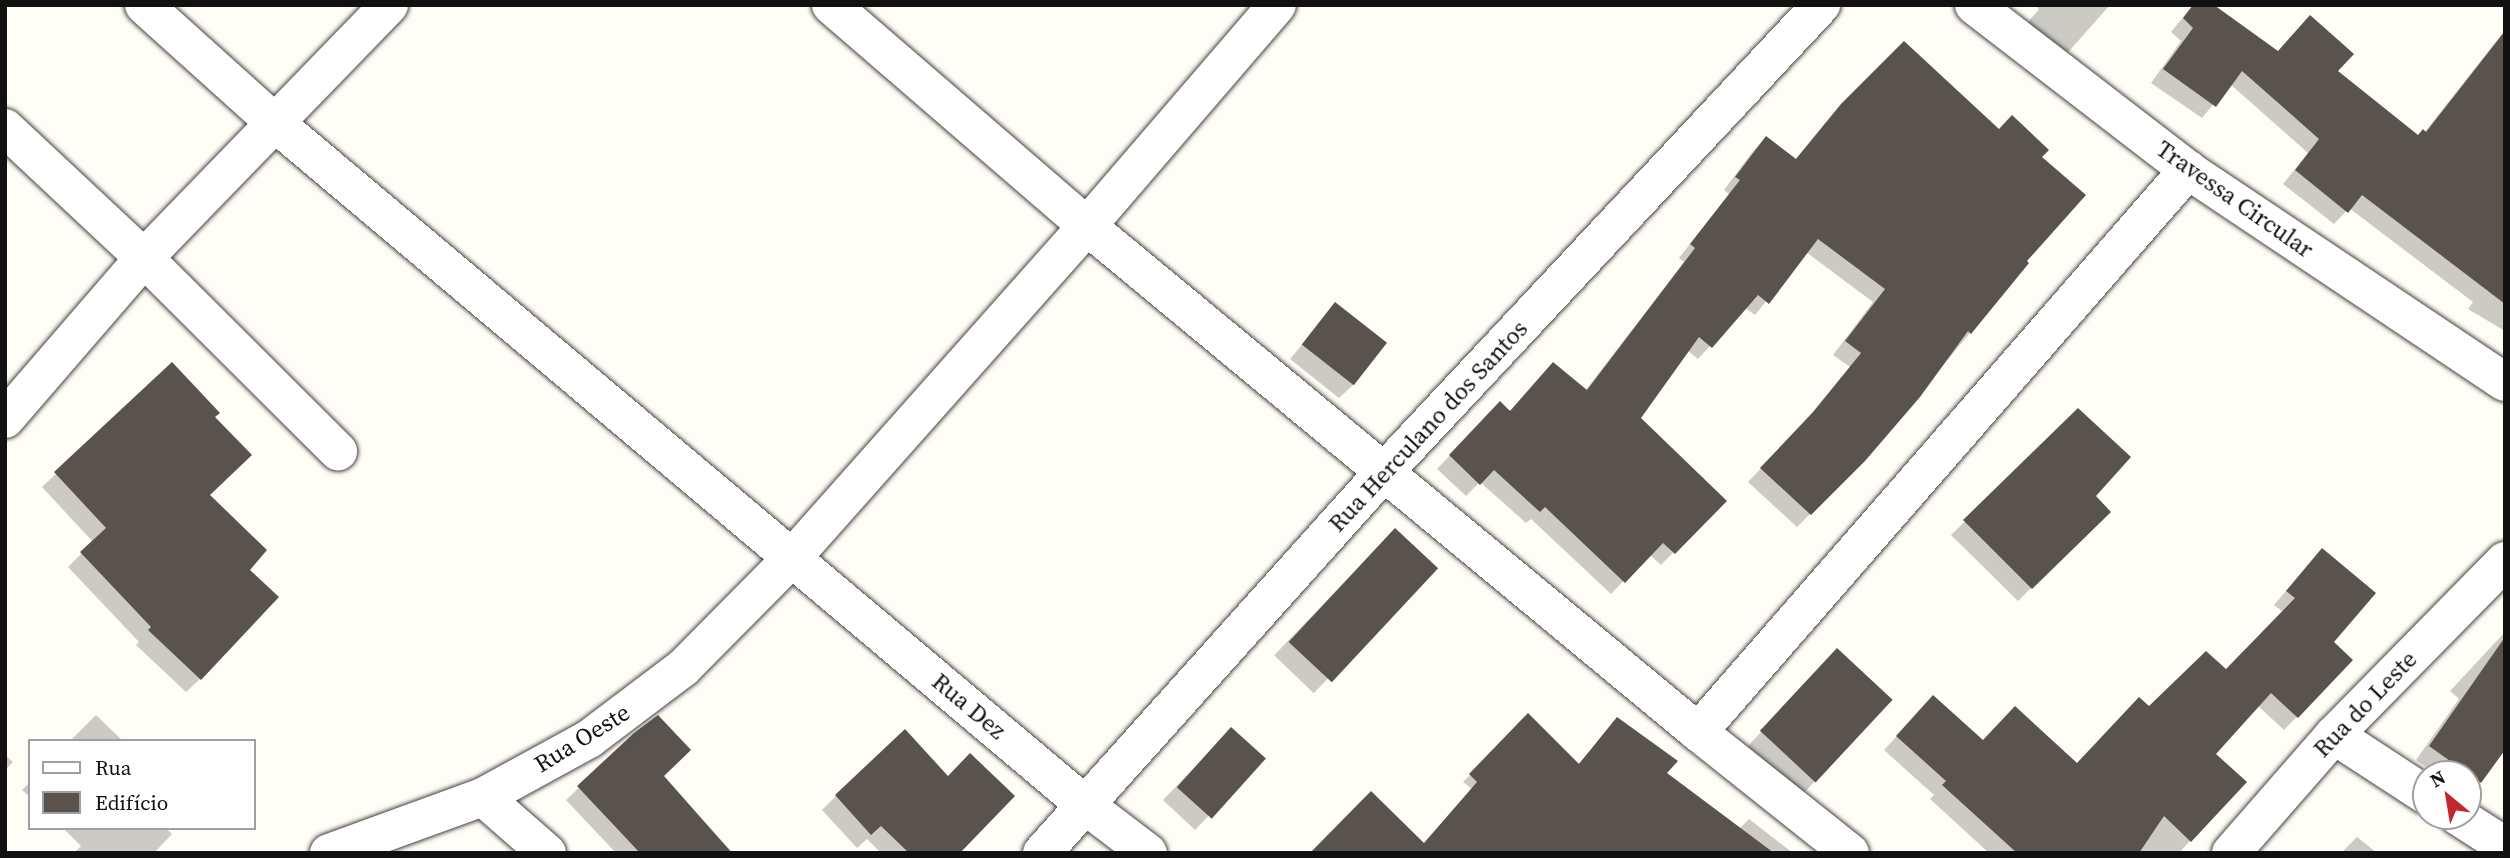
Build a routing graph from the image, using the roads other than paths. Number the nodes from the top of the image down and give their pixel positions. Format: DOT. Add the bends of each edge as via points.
graph roads {
  1 [pos="144,5"];
  2 [pos="389,5"];
  3 [pos="831,5"];
  4 [pos="1276,5"];
  5 [pos="1822,5"];
  6 [pos="1974,5"];
  7 [pos="274,122"];
  8 [pos="5,128"];
  9 [pos="2188,170"];
  10 [pos="1087,226"];
  11 [pos="144,258"];
  12 [pos="2505,382"];
  13 [pos="5,419"];
  14 [pos="338,451"];
  15 [pos="1384,471"];
  16 [pos="793,557"];
  17 [pos="2505,561"];
  18 [pos="1698,732"];
  19 [pos="2334,735"];
  20 [pos="2412,786"];
  21 [pos="483,797"];
  22 [pos="1085,805"];
  23 [pos="2480,830"];
  24 [pos="2505,846"];
  25 [pos="329,853"];
  26 [pos="547,853"];
  27 [pos="1042,853"];
  28 [pos="1148,853"];
  29 [pos="1850,853"];
  30 [pos="2231,853"];
  1 -- 7 [label="street, Rua Dez"];
  2 -- 7 [label="street"];
  3 -- 10 [label="street"];
  4 -- 10 [label="street, Rua Oeste"];
  5 -- 15 [label="street, Rua Herculano dos Santos"];
  6 -- 9 [label="street, Travessa Circular"];
  7 -- 11 [label="street"];
  7 -- 16 [label="street, Rua Dez"];
  8 -- 11 [label="street"];
  9 -- 12 [label="street, Travessa Circular"];
  9 -- 18 [label="street"];
  10 -- 15 [label="street"];
  10 -- 16 [label="street, Rua Oeste"];
  11 -- 13 [label="street"];
  11 -- 14 [label="street"];
  15 -- 18 [label="street"];
  15 -- 22 [label="street, Rua Herculano dos Santos"];
  16 -- 21 [label="street, Rua Oeste" via="683,668 589,739"];
  16 -- 22 [label="street, Rua Dez"];
  17 -- 19 [label="street, Rua do Leste"];
  18 -- 29 [label="street"];
  19 -- 20 [label="street"];
  19 -- 30 [label="street, Rua do Leste"];
  21 -- 25 [label="street, Rua Oeste"];
  21 -- 26 [label="street"];
  22 -- 27 [label="street, Rua Herculano dos Santos"];
  22 -- 28 [label="street, Rua Dez"];
  23 -- 24 [label="street"];
}
